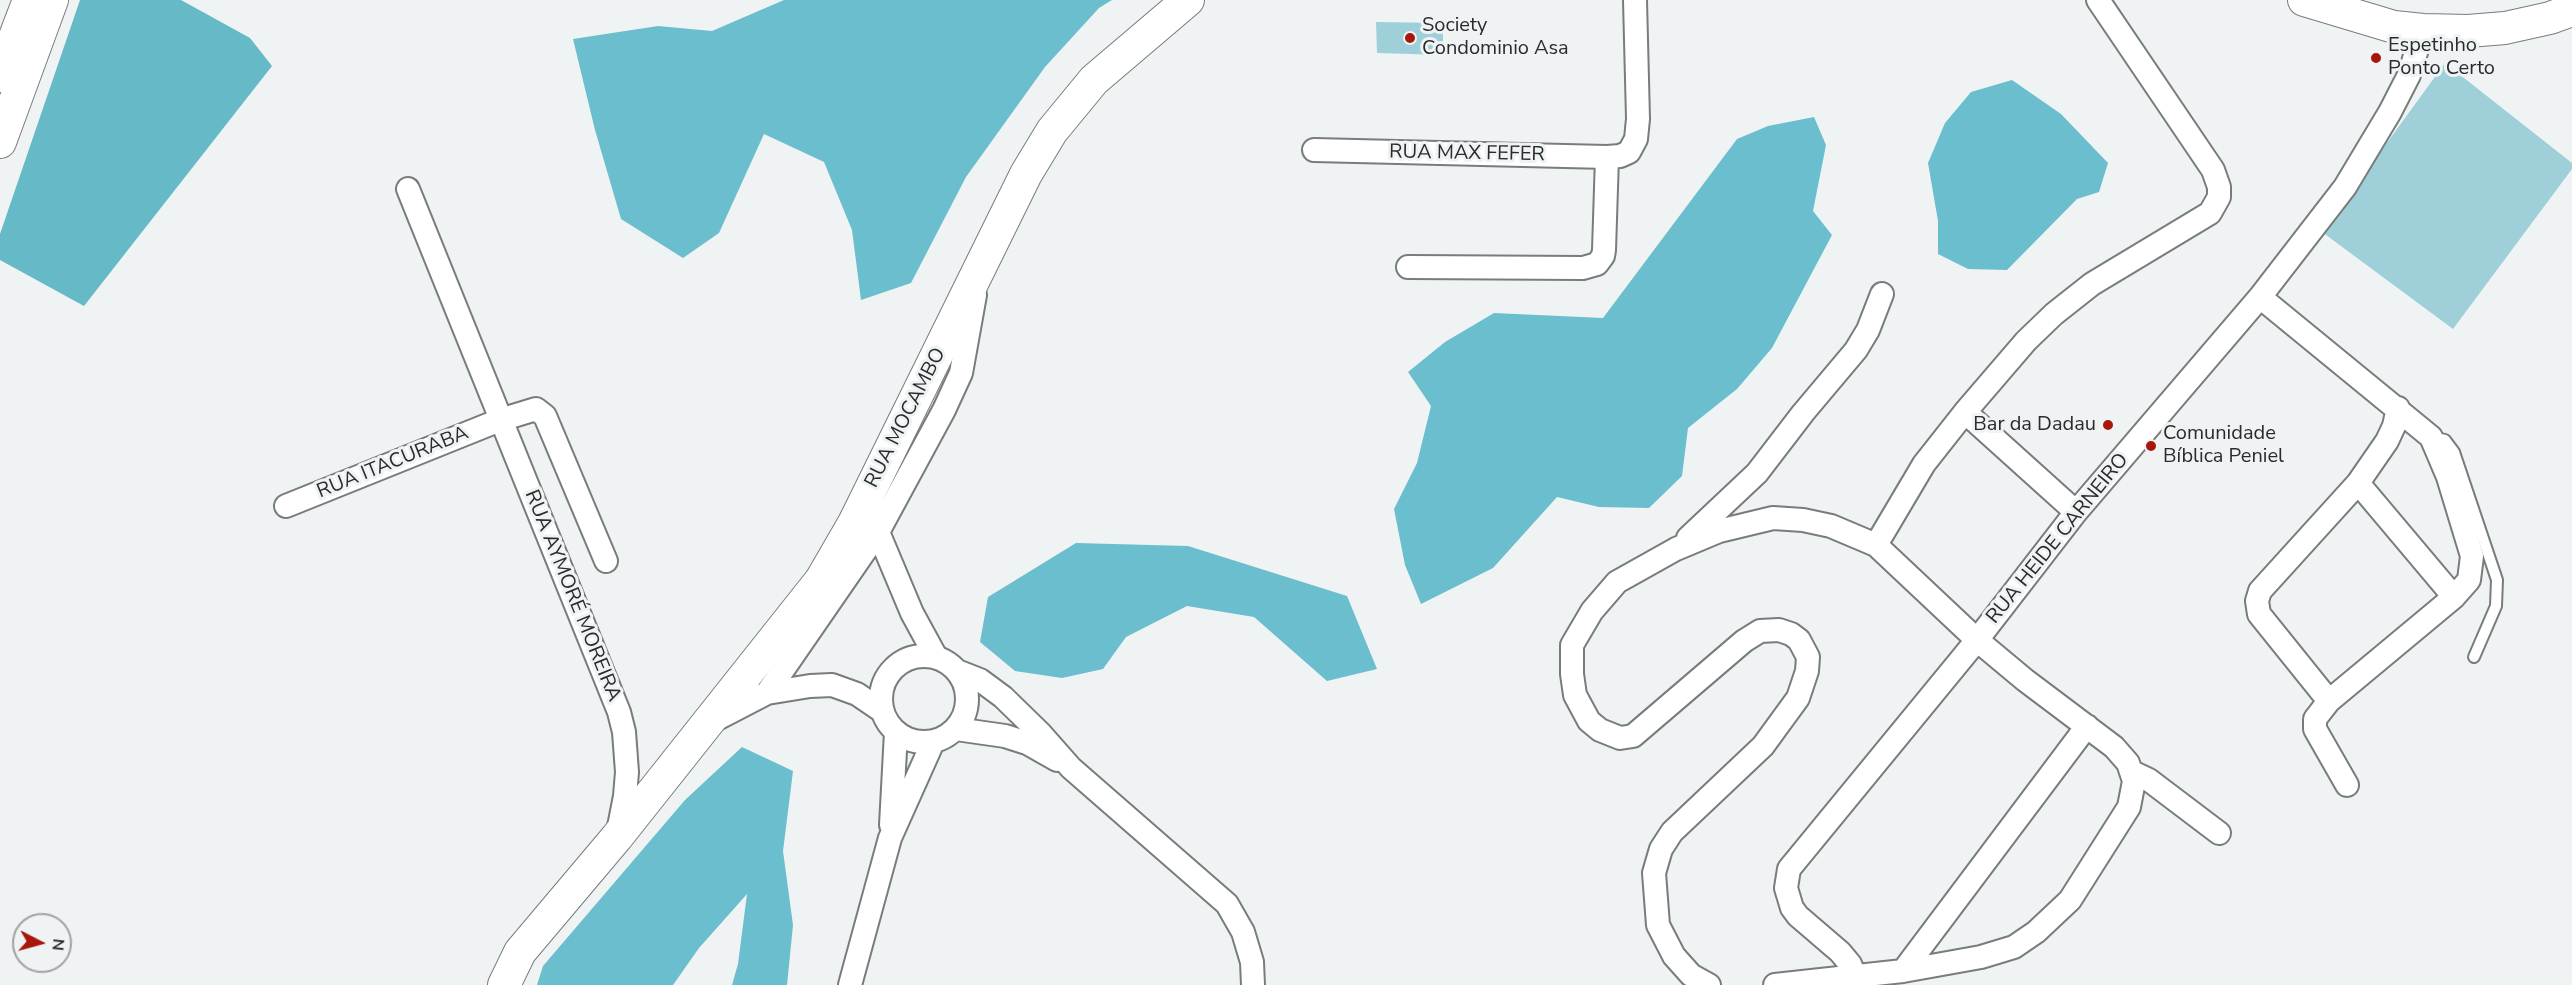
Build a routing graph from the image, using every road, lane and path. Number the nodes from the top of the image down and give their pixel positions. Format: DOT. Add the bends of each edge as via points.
graph roads {
  1 [pos="29,0"];
  2 [pos="52,0"];
  3 [pos="1188,0"];
  4 [pos="1635,0"];
  5 [pos="2098,0"];
  6 [pos="2304,0"];
  7 [pos="2572,10"];
  8 [pos="2424,30"];
  9 [pos="0,76"];
  10 [pos="0,142"];
  11 [pos="1314,150"];
  12 [pos="1614,157"];
  13 [pos="408,189"];
  14 [pos="1408,267"];
  15 [pos="978,275"];
  16 [pos="1882,294"];
  17 [pos="2260,297"];
  18 [pos="2398,408"];
  19 [pos="1965,412"];
  20 [pos="500,420"];
  21 [pos="2431,437"];
  22 [pos="2358,483"];
  23 [pos="286,506"];
  24 [pos="2076,512"];
  25 [pos="878,531"];
  26 [pos="1876,545"];
  27 [pos="1676,549"];
  28 [pos="606,561"];
  29 [pos="2454,597"];
  30 [pos="1977,640"];
  31 [pos="936,657"];
  32 [pos="2474,657"];
  33 [pos="957,670"];
  34 [pos="767,693"];
  35 [pos="2329,701"];
  36 [pos="882,711"];
  37 [pos="709,723"];
  38 [pos="2087,726"];
  39 [pos="956,729"];
  40 [pos="896,732"];
  41 [pos="933,742"];
  42 [pos="1071,768"];
  43 [pos="2132,772"];
  44 [pos="2347,785"];
  45 [pos="2219,833"];
  46 [pos="617,837"];
  47 [pos="890,838"];
  48 [pos="1903,971"];
  49 [pos="1855,976"];
  50 [pos="504,985"];
  51 [pos="850,985"];
  52 [pos="1253,985"];
  53 [pos="1709,985"];
  54 [pos="1775,985"];
  1 -- 9 [label="main road"];
  2 -- 10 [label="main road"];
  3 -- 15 [label="main road, RUA MOCAMBO" via="1094,80 1052,131 1026,174"];
  4 -- 12 [label="street" via="1636,139 1629,152"];
  5 -- 19 [label="street" via="2213,170 2219,197 2210,213 2092,284 2055,314 2026,341"];
  6 -- 8 [label="main road" via="2394,27"];
  7 -- 8 [label="main road" via="2505,28"];
  8 -- 17 [label="street, RUA HEIDE CARNEIRO" via="2409,75 2345,188"];
  11 -- 12 [label="street, RUA MAX FEFER"];
  12 -- 14 [label="street" via="1605,250 1597,264 1583,268"];
  13 -- 20 [label="street, RUA AYMORÉ MOREIRA"];
  15 -- 25 [label="street" via="961,373"];
  15 -- 37 [label="main road, RUA MOCAMBO" via="854,523 821,580"];
  16 -- 27 [label="street" via="1856,350 1757,473"];
  17 -- 18 [label="street"];
  17 -- 24 [label="street, RUA HEIDE CARNEIRO"];
  18 -- 21 [label="street"];
  18 -- 22 [label="street" via="2387,441"];
  19 -- 24 [label="street"];
  19 -- 26 [label="street" via="1924,464"];
  20 -- 23 [label="street, RUA ITACURABA"];
  20 -- 28 [label="street, RUA ITACURABA" via="536,409 545,416"];
  20 -- 46 [label="street, RUA AYMORÉ MOREIRA" via="619,712 627,772"];
  21 -- 29 [label="street" via="2448,477 2472,556 2469,580"];
  21 -- 32 [label="lane" via="2445,440 2454,452 2497,580 2496,606"];
  22 -- 29 [label="street"];
  22 -- 35 [label="street" via="2260,591 2257,601 2259,614"];
  24 -- 30 [label="street, RUA HEIDE CARNEIRO"];
  25 -- 31 [label="street" via="912,613"];
  25 -- 34 [label="street"];
  26 -- 27 [label="street" via="1831,526 1773,518 1719,531"];
  26 -- 30 [label="street"];
  27 -- 53 [label="street" via="1617,582 1592,611 1572,645 1575,694 1589,721 1612,736 1633,736 1760,631 1791,634 1808,657 1808,671 1798,698 1763,746 1672,832 1661,849 1654,873 1658,925 1674,956 1691,975"];
  29 -- 35 [label="street"];
  30 -- 38 [label="street"];
  30 -- 49 [label="street, RUA HEIDE CARNEIRO" via="1790,869 1786,888 1792,908 1840,952"];
  31 -- 33 [label="street"];
  31 -- 36 [label="street" via="910,658 889,673 883,685"];
  33 -- 39 [label="street" via="967,693 967,706"];
  33 -- 42 [label="street" via="980,680 1003,697"];
  34 -- 36 [label="street" via="832,685 857,694"];
  34 -- 37 [label="street"];
  35 -- 44 [label="street" via="2315,719 2315,726"];
  36 -- 40 [label="street"];
  37 -- 46 [label="main road, RUA MOCAMBO"];
  38 -- 43 [label="street" via="2114,747"];
  38 -- 48 [label="street"];
  39 -- 41 [label="street"];
  39 -- 42 [label="street" via="1027,743"];
  40 -- 41 [label="street" via="919,743"];
  40 -- 47 [label="street"];
  41 -- 47 [label="street"];
  42 -- 52 [label="street" via="1227,904 1243,932 1252,962"];
  43 -- 45 [label="street" via="2149,780"];
  43 -- 48 [label="street" via="2134,781 2128,807 2070,900 2036,932 2014,947 1981,957"];
  46 -- 50 [label="main road, RUA AYMORÉ MOREIRA" via="520,952"];
  47 -- 51 [label="street"];
  48 -- 49 [label="street"];
  49 -- 54 [label="street"];
}
